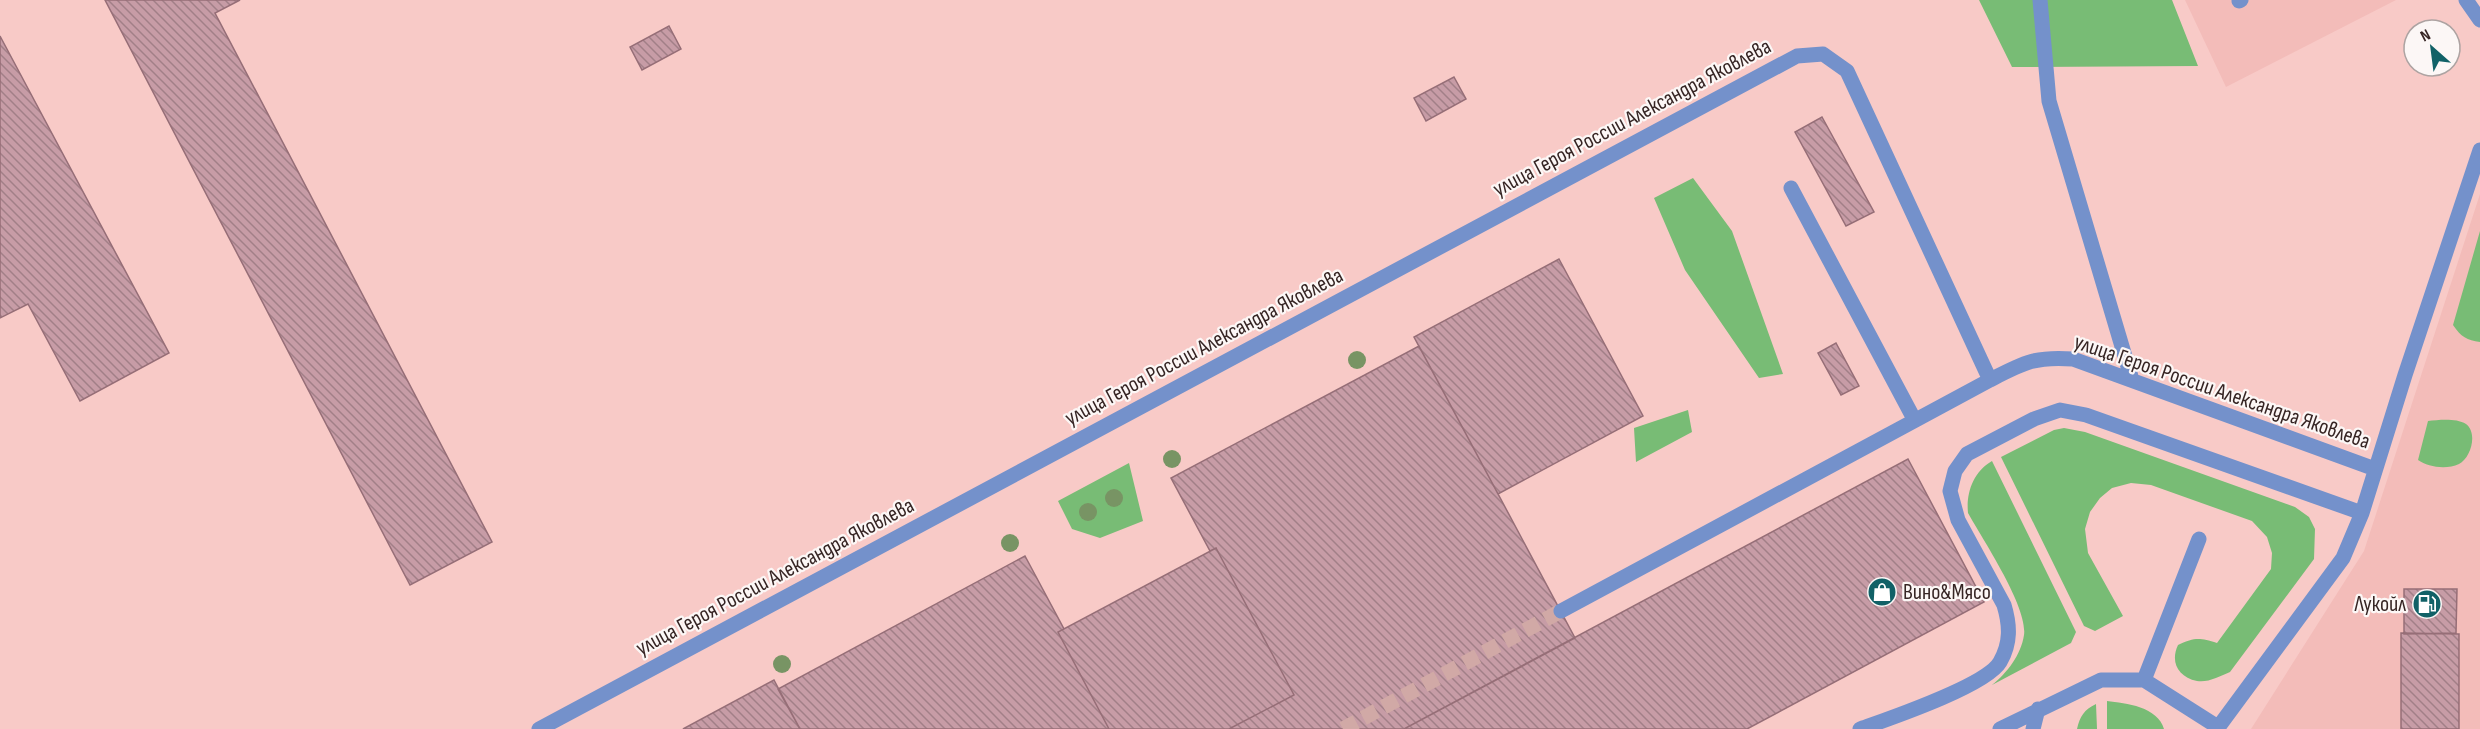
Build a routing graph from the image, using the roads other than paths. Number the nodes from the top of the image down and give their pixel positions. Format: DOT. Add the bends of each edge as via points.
graph roads {
  1 [pos="2040,0"];
  2 [pos="2466,0"];
  3 [pos="2480,20"];
  4 [pos="2480,150"];
  5 [pos="1791,188"];
  6 [pos="1990,380"];
  7 [pos="2132,380"];
  8 [pos="1914,419"];
  9 [pos="2376,469"];
  10 [pos="2362,513"];
  11 [pos="2199,539"];
  12 [pos="1561,611"];
  13 [pos="2144,680"];
  14 [pos="2038,709"];
  15 [pos="2217,728"];
  16 [pos="539,729"];
  17 [pos="1860,729"];
  18 [pos="2000,729"];
  19 [pos="2033,729"];
  1 -- 7 [label="street" via="2049,101"];
  2 -- 3 [label="street"];
  4 -- 9 [label="street"];
  5 -- 8 [label="street"];
  6 -- 7 [label="street, улица Героя России Александра Яковлева" via="2026,362 2048,357 2073,359"];
  6 -- 8 [label="street"];
  6 -- 16 [label="street, улица Героя России Александра Яковлева" via="1847,71 1823,54 1797,56"];
  7 -- 9 [label="street, улица Героя России Александра Яковлева"];
  8 -- 12 [label="street"];
  9 -- 10 [label="street, улица Героя России Александра Яковлева"];
  10 -- 15 [label="street, улица Героя России Александра Яковлева" via="2343,558"];
  10 -- 17 [label="street" via="2086,414 2060,410 2034,419 1967,454 1955,471 1950,491 1958,520 2008,618 2009,641 1999,664 1925,706"];
  11 -- 13 [label="street"];
  13 -- 14 [label="street" via="2101,680"];
  13 -- 15 [label="street"];
  14 -- 18 [label="street"];
  14 -- 19 [label="street"];
}
